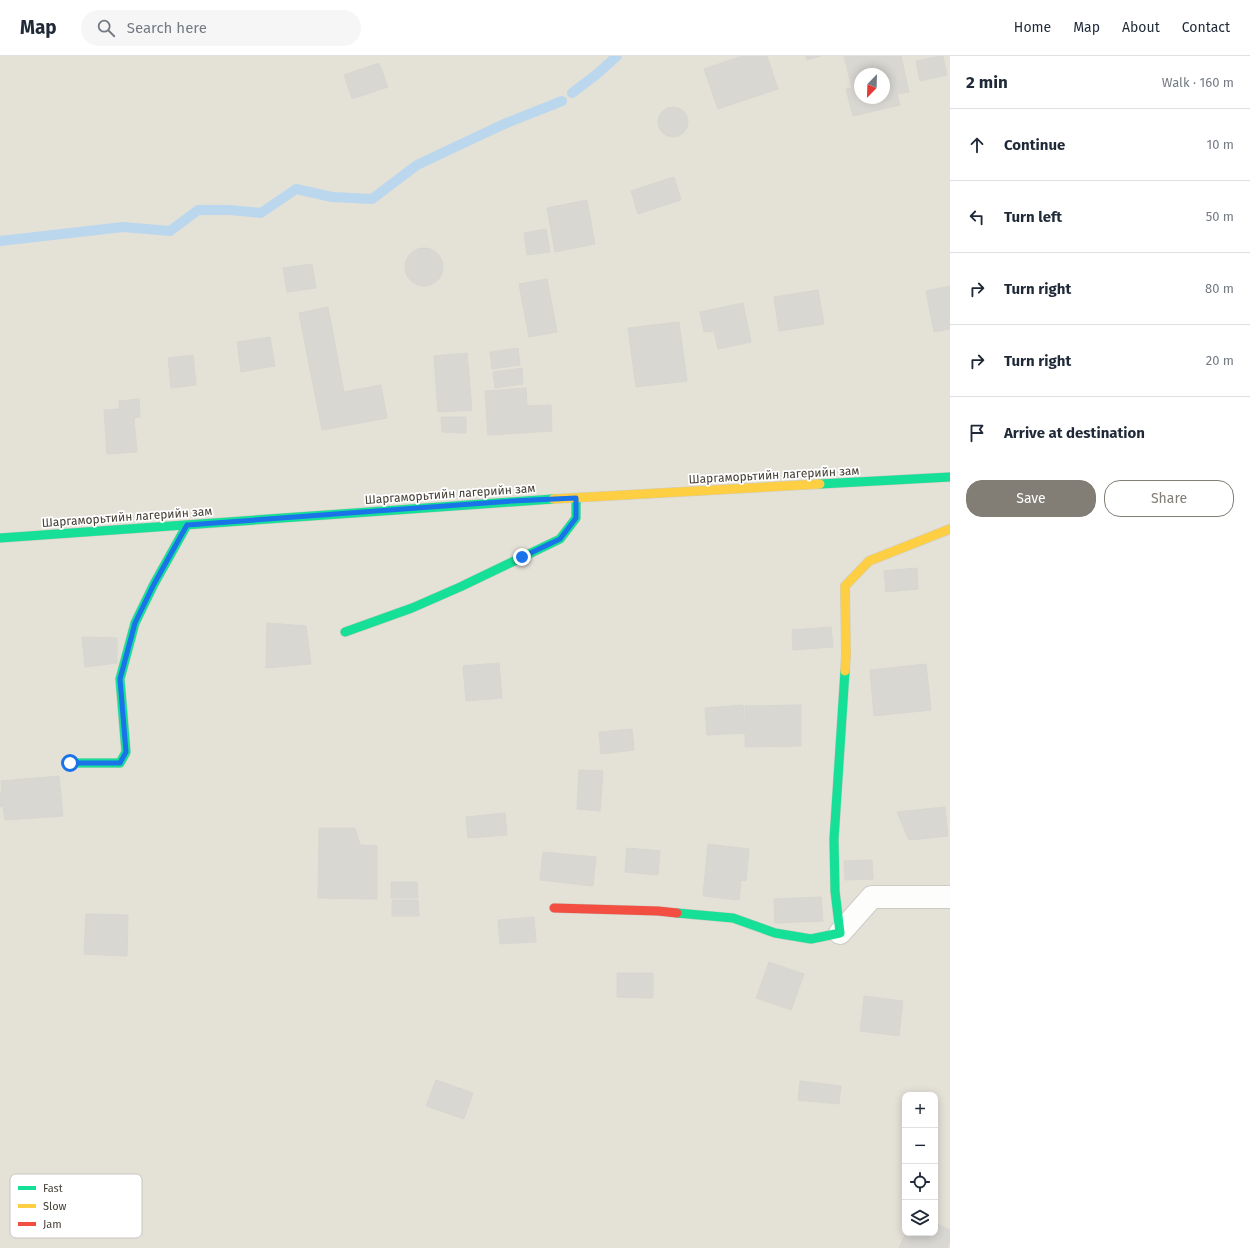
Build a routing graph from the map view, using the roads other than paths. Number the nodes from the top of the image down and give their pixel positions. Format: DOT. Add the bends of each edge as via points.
graph roads {
  1 [pos="950,477"];
  2 [pos="576,498"];
  3 [pos="187,525"];
  4 [pos="950,530"];
  5 [pos="0,538"];
  6 [pos="345,632"];
  7 [pos="70,763"];
  8 [pos="950,897"];
  9 [pos="554,908"];
  10 [pos="840,933"];
  1 -- 2 [label="street, Шаргаморьтийн лагерийн зам"];
  2 -- 3 [label="street, Шаргаморьтийн лагерийн зам"];
  2 -- 6 [label="street" via="576,518 560,539 412,608"];
  3 -- 5 [label="street, Шаргаморьтийн лагерийн зам"];
  3 -- 7 [label="street" via="135,623 120,679 126,752 120,763"];
  4 -- 10 [label="street" via="869,561 845,586 846,655 834,839 835,891"];
  8 -- 10 [label="street" via="872,897"];
  9 -- 10 [label="street" via="658,911 733,918 775,933 811,939"];
}
